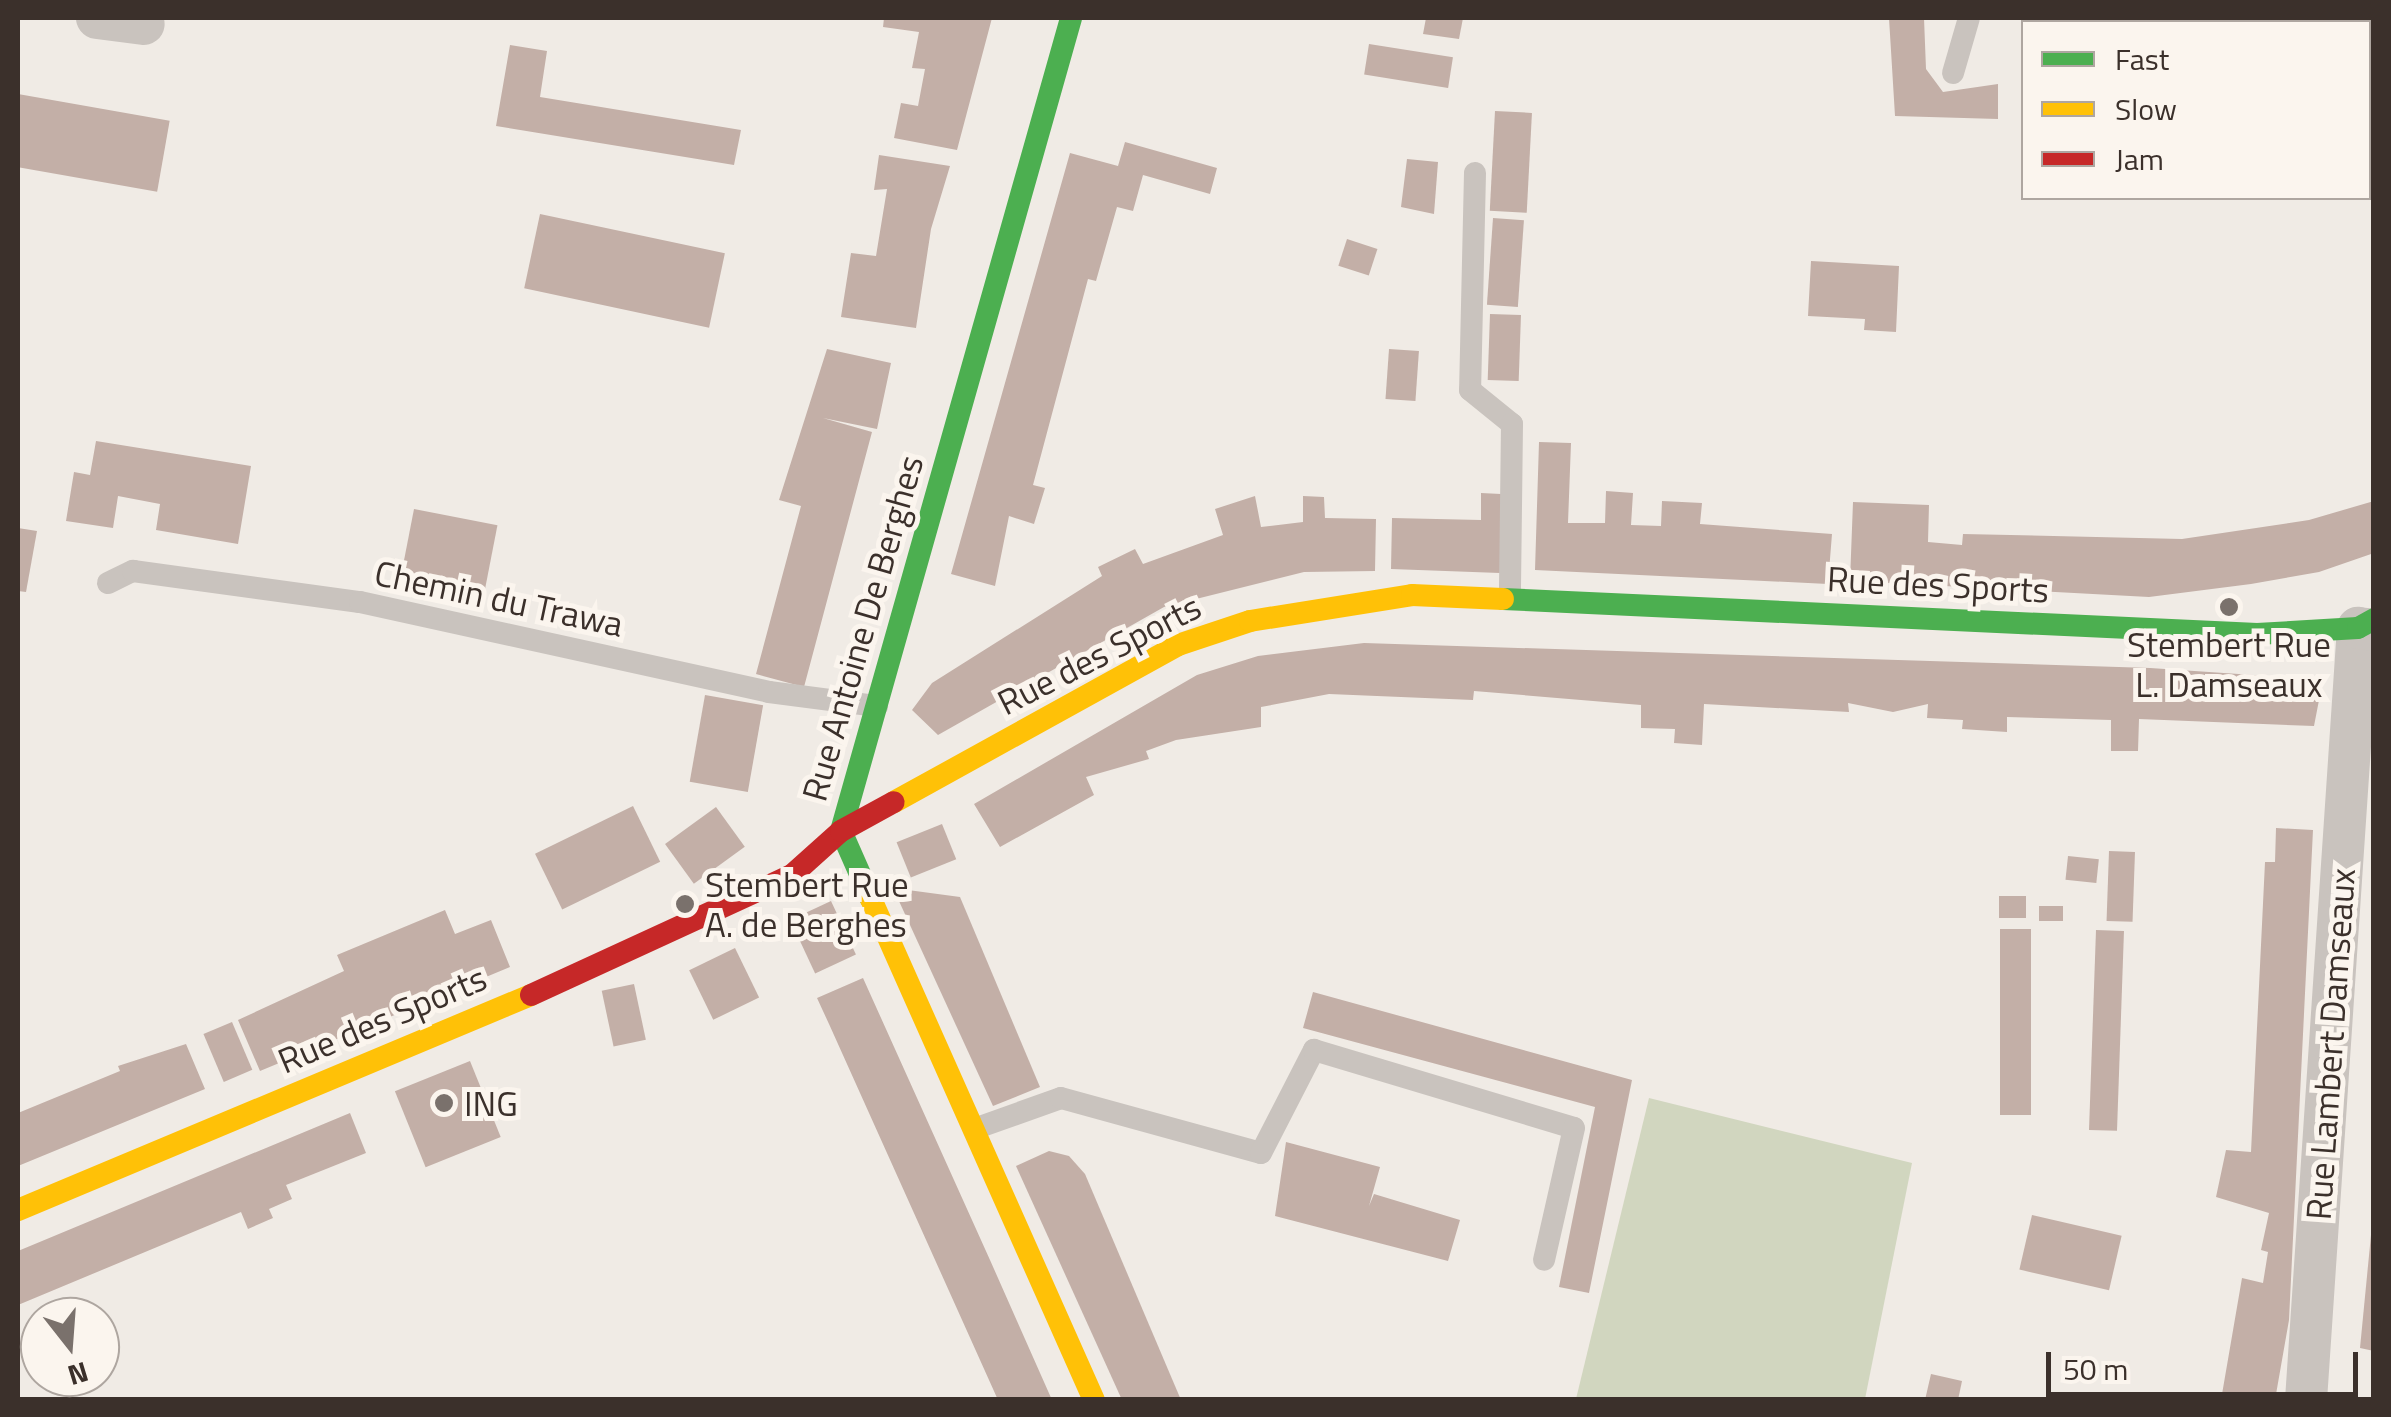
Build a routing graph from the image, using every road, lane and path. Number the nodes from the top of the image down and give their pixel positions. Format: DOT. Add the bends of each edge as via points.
graph roads {
  1 [pos="97,18"];
  2 [pos="1071,18"];
  3 [pos="1969,18"];
  4 [pos="144,24"];
  5 [pos="1954,73"];
  6 [pos="1476,173"];
  7 [pos="108,583"];
  8 [pos="1510,600"];
  9 [pos="2368,626"];
  10 [pos="877,706"];
  11 [pos="841,831"];
  12 [pos="974,1129"];
  13 [pos="18,1210"];
  14 [pos="1544,1260"];
  15 [pos="1094,1400"];
  16 [pos="2306,1400"];
  1 -- 4 [label="street"];
  2 -- 10 [label="street, Rue Antoine De Berghes"];
  3 -- 5 [label="lane"];
  6 -- 8 [label="lane" via="1470,390 1512,424"];
  7 -- 10 [label="lane, Chemin du Trawa" via="133,571 360,602 769,692"];
  8 -- 9 [label="street, Rue des Sports" via="2257,634"];
  8 -- 11 [label="street, Rue des Sports" via="1412,595 1250,621 1178,645"];
  9 -- 16 [label="street, Rue Lambert Damseaux"];
  10 -- 11 [label="street, Rue Antoine De Berghes"];
  11 -- 12 [label="street, Rue Antoine De Berghes"];
  11 -- 13 [label="street, Rue des Sports" via="792,875 617,959"];
  12 -- 14 [label="lane" via="1061,1098 1261,1152 1314,1050 1574,1128"];
  12 -- 15 [label="street, Rue Antoine De Berghes"];
}
